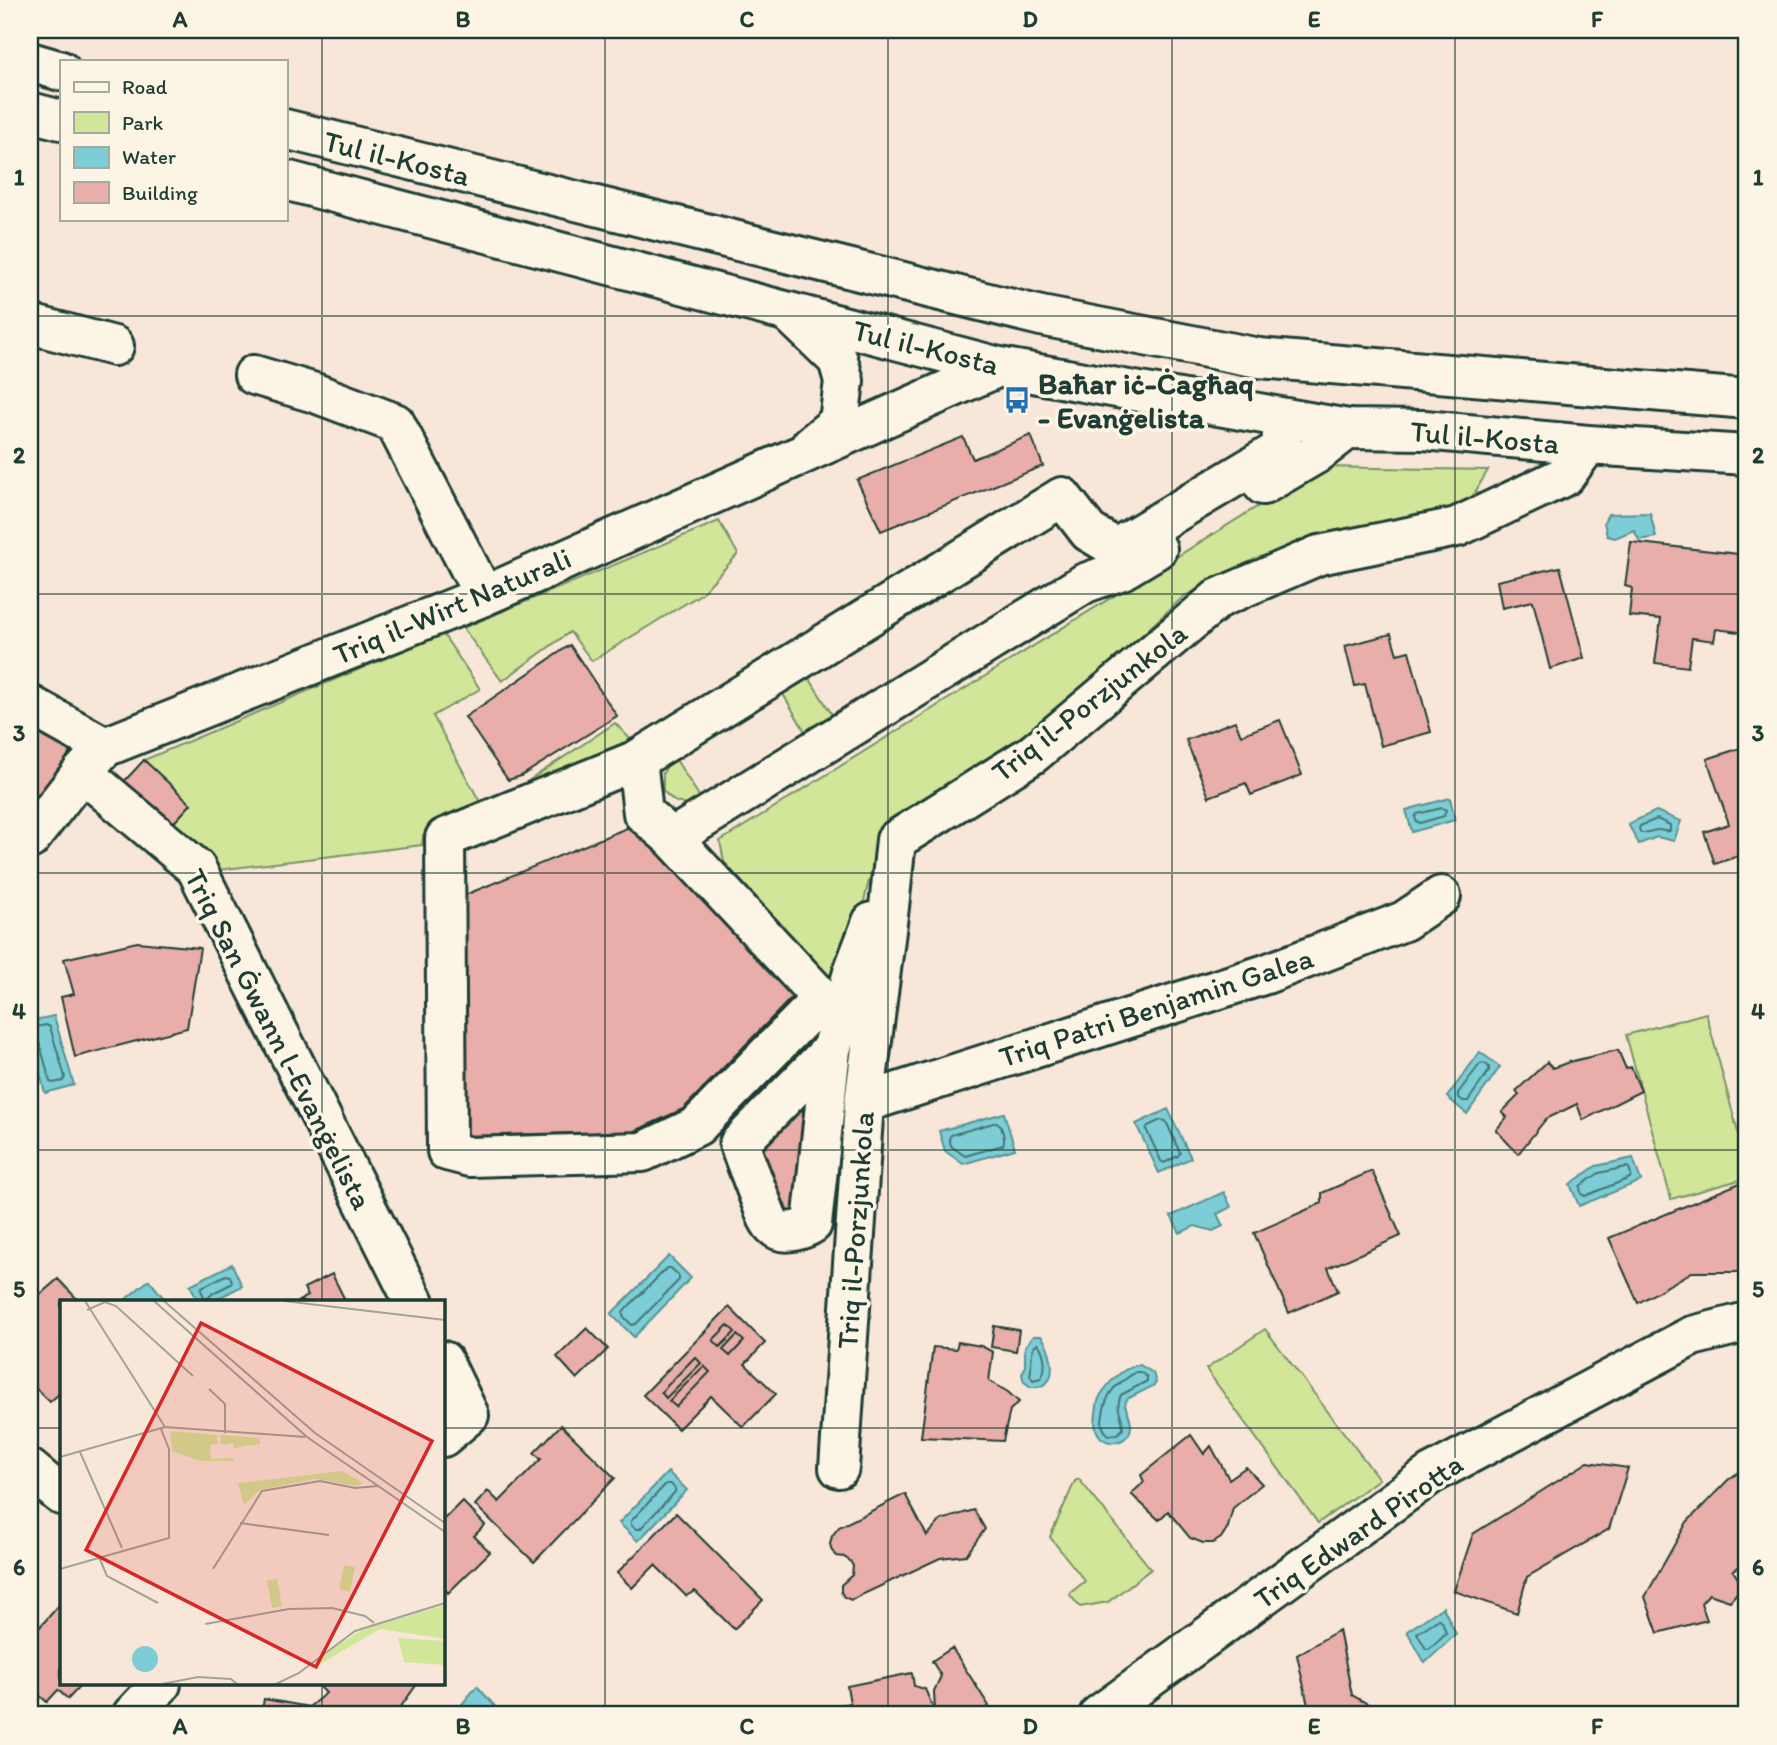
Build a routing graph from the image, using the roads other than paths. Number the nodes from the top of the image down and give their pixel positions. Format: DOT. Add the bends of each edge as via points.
graph roads {
  1 [pos="30,62"];
  2 [pos="60,71"];
  3 [pos="30,112"];
  4 [pos="60,120"];
  5 [pos="287,129"];
  6 [pos="287,181"];
  7 [pos="788,312"];
  8 [pos="30,324"];
  9 [pos="114,346"];
  10 [pos="999,367"];
  11 [pos="254,375"];
  12 [pos="1747,399"];
  13 [pos="1283,418"];
  14 [pos="1348,429"];
  15 [pos="1588,445"];
  16 [pos="1747,455"];
  17 [pos="796,457"];
  18 [pos="484,596"];
  19 [pos="30,705"];
  20 [pos="94,760"];
  21 [pos="637,760"];
  22 [pos="672,838"];
  23 [pos="30,839"];
  24 [pos="1441,896"];
  25 [pos="889,907"];
  26 [pos="831,1050"];
  27 [pos="864,1103"];
  28 [pos="413,1300"];
  29 [pos="1747,1322"];
  30 [pos="444,1366"];
  31 [pos="456,1426"];
  32 [pos="838,1468"];
  33 [pos="30,1469"];
  34 [pos="60,1494"];
  35 [pos="159,1686"];
  36 [pos="132,1715"];
  37 [pos="1099,1715"];
  1 -- 2 [label="main road"];
  3 -- 4 [label="main road"];
  5 -- 12 [label="main road, Tul il-Kosta" via="1041,316 1259,358"];
  6 -- 7 [label="main road, Tul il-Kosta"];
  7 -- 10 [label="main road, Tul il-Kosta"];
  7 -- 17 [label="main road, Triq il-Wirt Naturali" via="838,360 844,381 839,422"];
  8 -- 9 [label="main road"];
  10 -- 13 [label="main road, Tul il-Kosta"];
  10 -- 17 [label="main road, Triq il-Wirt Naturali"];
  11 -- 18 [label="main road" via="395,423"];
  13 -- 14 [label="main road, Tul il-Kosta"];
  13 -- 21 [label="main road" via="1281,449 1116,548 1089,532 1062,497"];
  14 -- 15 [label="main road, Tul il-Kosta" via="1424,430"];
  14 -- 22 [label="main road" via="1316,454 1122,570 1073,590"];
  15 -- 16 [label="main road, Tul il-Kosta"];
  15 -- 25 [label="main road, Triq il-Porzjunkola" via="1565,476 1457,527 1319,555 1219,598 1033,754 896,839"];
  17 -- 18 [label="main road, Triq il-Wirt Naturali"];
  18 -- 20 [label="main road, Triq il-Wirt Naturali"];
  19 -- 20 [label="main road, Triq San Ġwann l-Evanġelista"];
  20 -- 23 [label="main road"];
  20 -- 28 [label="main road, Triq San Ġwann l-Evanġelista" via="196,868"];
  21 -- 22 [label="main road" via="643,813"];
  21 -- 22 [label="main road" via="446,838 447,1151 470,1157 643,1152 697,1126 812,1009 815,990"];
  24 -- 27 [label="main road, Triq Patri Benjamin Galea" via="1404,921 1266,975"];
  25 -- 26 [label="main road" via="874,914"];
  25 -- 27 [label="main road, Triq il-Porzjunkola"];
  27 -- 32 [label="main road, Triq il-Porzjunkola"];
  29 -- 37 [label="main road, Triq Edward Pirotta" via="1692,1336 1431,1474"];
  30 -- 31 [label="main road"];
  33 -- 34 [label="main road"];
  35 -- 36 [label="main road"];
}
